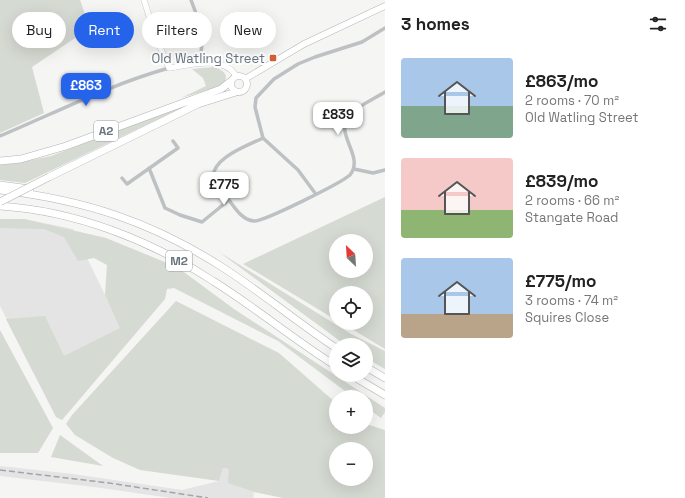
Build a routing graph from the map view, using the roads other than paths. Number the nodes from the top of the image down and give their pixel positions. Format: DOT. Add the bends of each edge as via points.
graph roads {
  1 [pos="144,0"];
  2 [pos="191,0"];
  3 [pos="385,6"];
  4 [pos="385,28"];
  5 [pos="200,64"];
  6 [pos="169,68"];
  7 [pos="236,76"];
  8 [pos="245,79"];
  9 [pos="230,82"];
  10 [pos="236,92"];
  11 [pos="385,92"];
  12 [pos="0,136"];
  13 [pos="263,138"];
  14 [pos="173,142"];
  15 [pos="0,161"];
  16 [pos="149,168"];
  17 [pos="354,168"];
  18 [pos="385,170"];
  19 [pos="122,178"];
  20 [pos="0,185"];
  21 [pos="0,190"];
  22 [pos="315,194"];
  23 [pos="54,197"];
  24 [pos="229,200"];
  25 [pos="0,202"];
  26 [pos="0,206"];
  27 [pos="329,343"];
  28 [pos="329,361"];
  29 [pos="373,371"];
  30 [pos="385,378"];
  31 [pos="364,382"];
  32 [pos="385,395"];
  1 -- 6 [label="street"];
  2 -- 5 [label="street" via="203,32"];
  3 -- 8 [label="main road" via="304,44"];
  4 -- 13 [label="street" via="362,42 304,61 274,78 255,100"];
  5 -- 6 [label="street"];
  5 -- 7 [label="street" via="226,66"];
  6 -- 12 [label="street" via="81,100"];
  7 -- 8 [label="main road"];
  7 -- 9 [label="main road"];
  8 -- 10 [label="main road" via="246,88 242,92"];
  9 -- 10 [label="main road"];
  9 -- 15 [label="highway, A2" via="221,89 66,146 21,159"];
  10 -- 25 [label="highway, A2, bridge" via="194,106"];
  11 -- 17 [label="street" via="353,112 346,121 345,130 354,159"];
  13 -- 22 [label="street" via="298,170"];
  13 -- 24 [label="street" via="223,159 215,167 215,182"];
  14 -- 16 [label="street" via="178,148"];
  16 -- 19 [label="street" via="127,184"];
  16 -- 24 [label="street" via="164,206 180,215 202,222"];
  17 -- 18 [label="street" via="373,173"];
  17 -- 22 [label="street" via="346,178"];
  20 -- 23 [label="highway, M2" via="43,191"];
  21 -- 23 [label="highway, M2"];
  22 -- 24 [label="street" via="256,221 244,218"];
  23 -- 27 [label="highway, M2" via="127,218 182,243 223,267"];
  26 -- 28 [label="highway, M2" via="67,217 146,244 214,281"];
  29 -- 30 [label="highway"];
  31 -- 32 [label="highway"];
}
